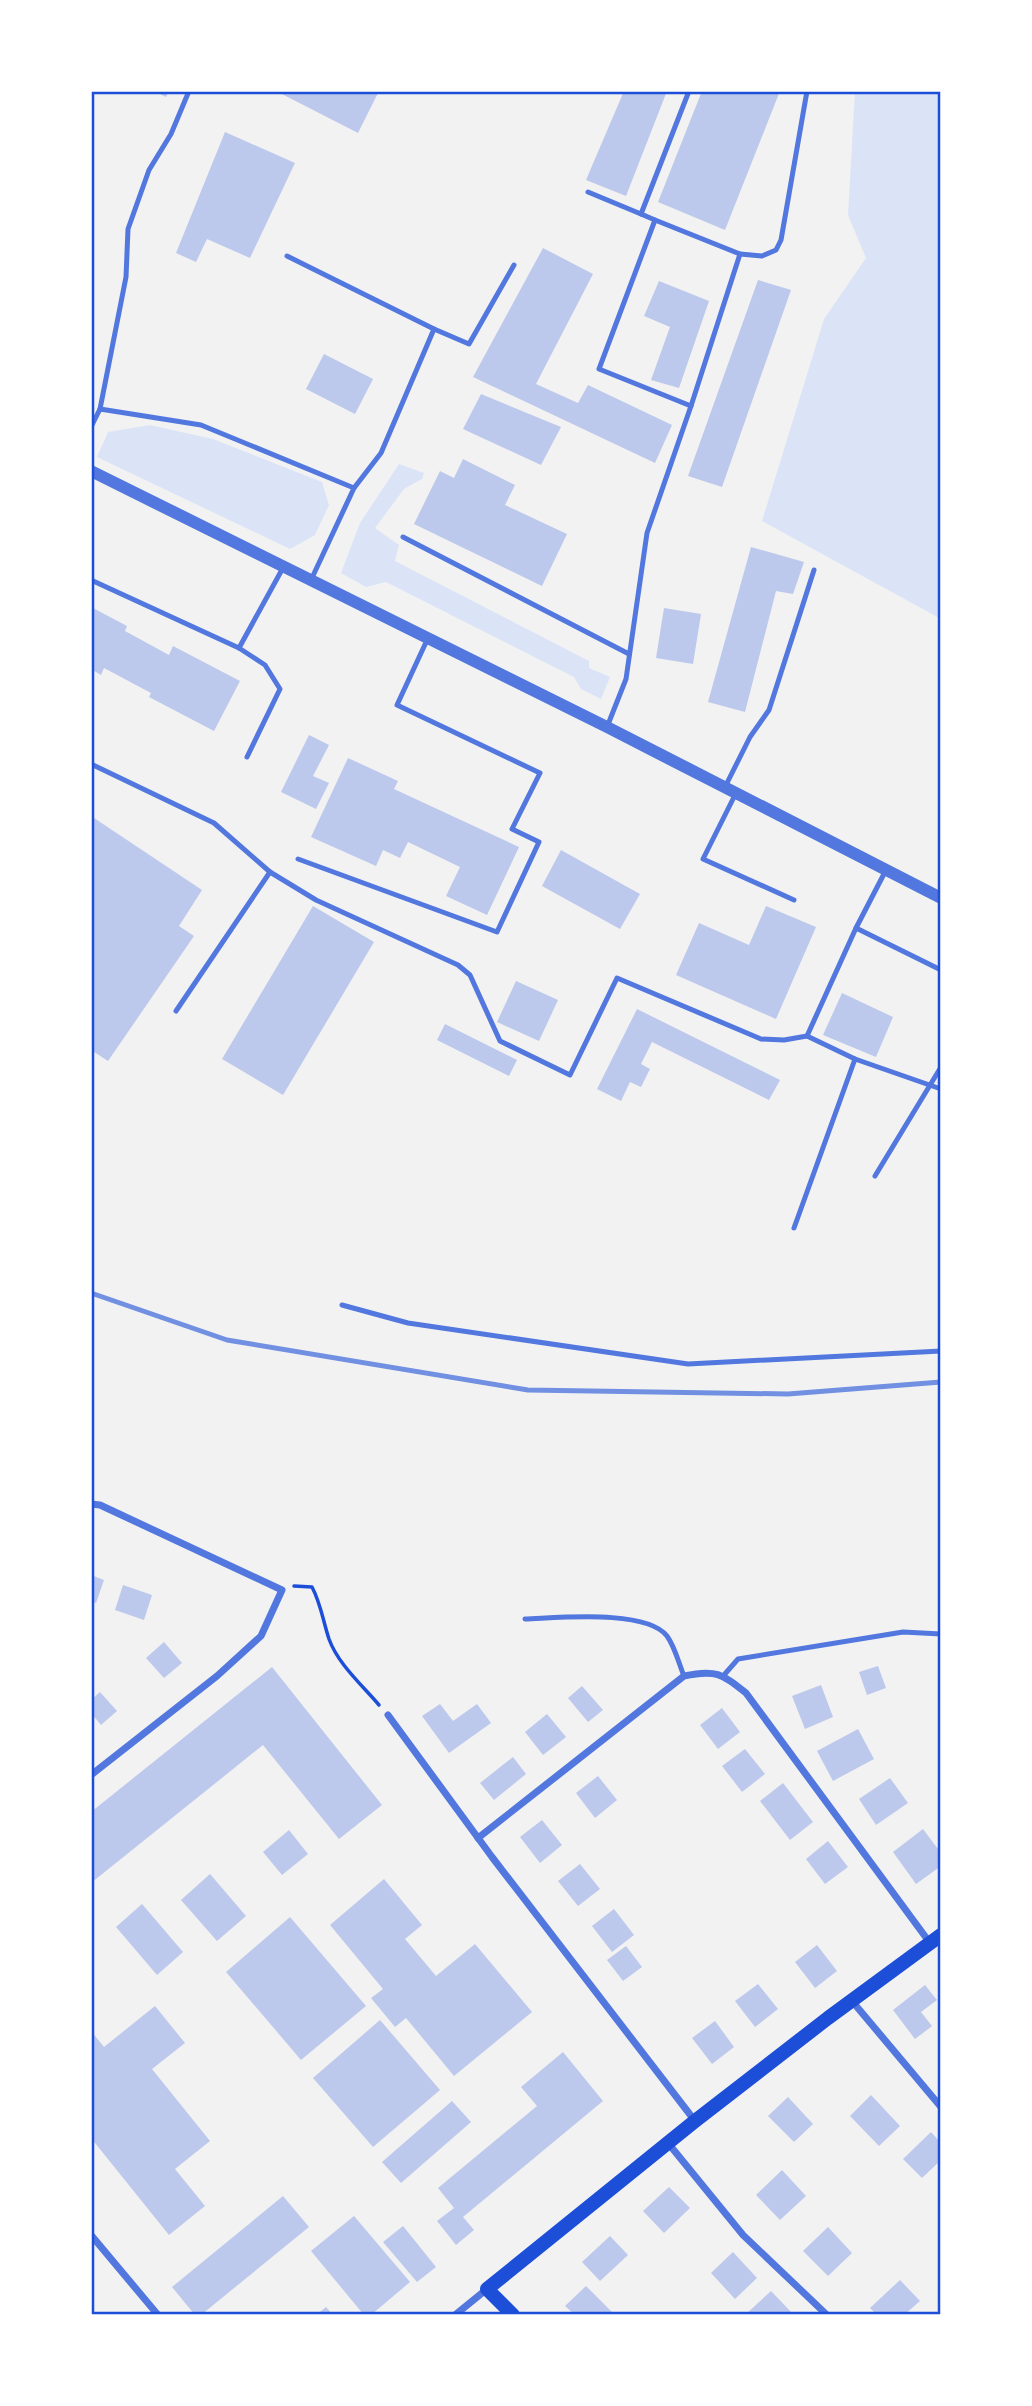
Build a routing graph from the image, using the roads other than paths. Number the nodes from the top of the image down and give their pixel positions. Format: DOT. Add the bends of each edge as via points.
graph roads {
  1 [pos="189,91"];
  2 [pos="689,91"];
  3 [pos="807,91"];
  4 [pos="588,192"];
  5 [pos="641,214"];
  6 [pos="655,220"];
  7 [pos="740,254"];
  8 [pos="287,256"];
  9 [pos="514,265"];
  10 [pos="434,329"];
  11 [pos="691,406"];
  12 [pos="100,409"];
  13 [pos="91,427"];
  14 [pos="91,471"];
  15 [pos="354,488"];
  16 [pos="403,537"];
  17 [pos="284,566"];
  18 [pos="814,570"];
  19 [pos="91,580"];
  20 [pos="311,580"];
  21 [pos="428,638"];
  22 [pos="239,648"];
  23 [pos="629,654"];
  24 [pos="607,727"];
  25 [pos="247,757"];
  26 [pos="91,764"];
  27 [pos="731,790"];
  28 [pos="298,859"];
  29 [pos="886,870"];
  30 [pos="270,872"];
  31 [pos="941,898"];
  32 [pos="794,900"];
  33 [pos="856,928"];
  34 [pos="941,970"];
  35 [pos="176,1011"];
  36 [pos="807,1036"];
  37 [pos="855,1059"];
  38 [pos="941,1067"];
  39 [pos="932,1084"];
  40 [pos="941,1089"];
  41 [pos="875,1176"];
  42 [pos="794,1228"];
  43 [pos="342,1305"];
  44 [pos="941,1350"];
  45 [pos="91,1504"];
  46 [pos="525,1619"];
  47 [pos="941,1634"];
  48 [pos="724,1675"];
  49 [pos="684,1676"];
  50 [pos="388,1716"];
  51 [pos="91,1775"];
  52 [pos="478,1838"];
  53 [pos="936,1939"];
  54 [pos="852,2001"];
  55 [pos="941,2107"];
  56 [pos="695,2121"];
  57 [pos="667,2143"];
  58 [pos="91,2235"];
  59 [pos="487,2289"];
  60 [pos="158,2315"];
  61 [pos="455,2315"];
  62 [pos="513,2315"];
  63 [pos="827,2315"];
  1 -- 12 [label="lane" via="149,170 128,229 126,276"];
  2 -- 5 [label="lane"];
  3 -- 7 [label="lane" via="776,250 762,256"];
  4 -- 5 [label="lane"];
  5 -- 6 [label="lane"];
  6 -- 7 [label="lane"];
  6 -- 11 [label="lane" via="599,369"];
  7 -- 11 [label="lane"];
  8 -- 10 [label="lane"];
  9 -- 10 [label="lane" via="469,344"];
  10 -- 15 [label="lane" via="381,453"];
  11 -- 23 [label="lane" via="647,533"];
  12 -- 13 [label="lane"];
  12 -- 15 [label="lane" via="201,425"];
  14 -- 17 [label="street"];
  15 -- 20 [label="lane"];
  16 -- 23 [label="lane"];
  17 -- 20 [label="street"];
  17 -- 22 [label="lane"];
  18 -- 27 [label="lane" via="769,710 750,737"];
  19 -- 22 [label="lane"];
  20 -- 21 [label="street"];
  21 -- 24 [label="street"];
  21 -- 28 [label="lane" via="397,705 540,773 512,829 539,842 497,932"];
  22 -- 25 [label="lane" via="265,665 280,689"];
  23 -- 24 [label="lane" via="626,679"];
  24 -- 27 [label="street"];
  26 -- 30 [label="lane" via="214,823"];
  27 -- 29 [label="street"];
  27 -- 32 [label="lane" via="703,859"];
  29 -- 31 [label="street"];
  29 -- 33 [label="lane"];
  30 -- 35 [label="lane"];
  30 -- 36 [label="lane" via="317,900 458,965 470,975 500,1041 570,1075 617,978 761,1039"];
  33 -- 34 [label="lane"];
  33 -- 36 [label="lane"];
  36 -- 37 [label="lane"];
  37 -- 39 [label="lane"];
  37 -- 42 [label="lane"];
  38 -- 39 [label="lane"];
  39 -- 40 [label="lane"];
  39 -- 41 [label="lane"];
  43 -- 44 [label="lane" via="408,1323 688,1364"];
  45 -- 51 [label="street" via="282,1590 261,1636"];
  46 -- 49 [label="lane" via="629,1618 656,1626 667,1637"];
  47 -- 48 [label="lane" via="903,1632 738,1659"];
  48 -- 49 [label="street" via="702,1672"];
  48 -- 53 [label="street" via="746,1693"];
  49 -- 52 [label="street"];
  50 -- 52 [label="street"];
  52 -- 56 [label="street"];
  53 -- 54 [label="main road"];
  54 -- 55 [label="street"];
  54 -- 56 [label="main road"];
  56 -- 57 [label="main road"];
  57 -- 59 [label="main road"];
  57 -- 63 [label="street" via="743,2235"];
  58 -- 60 [label="street"];
  59 -- 61 [label="street"];
  59 -- 62 [label="main road"];
}
